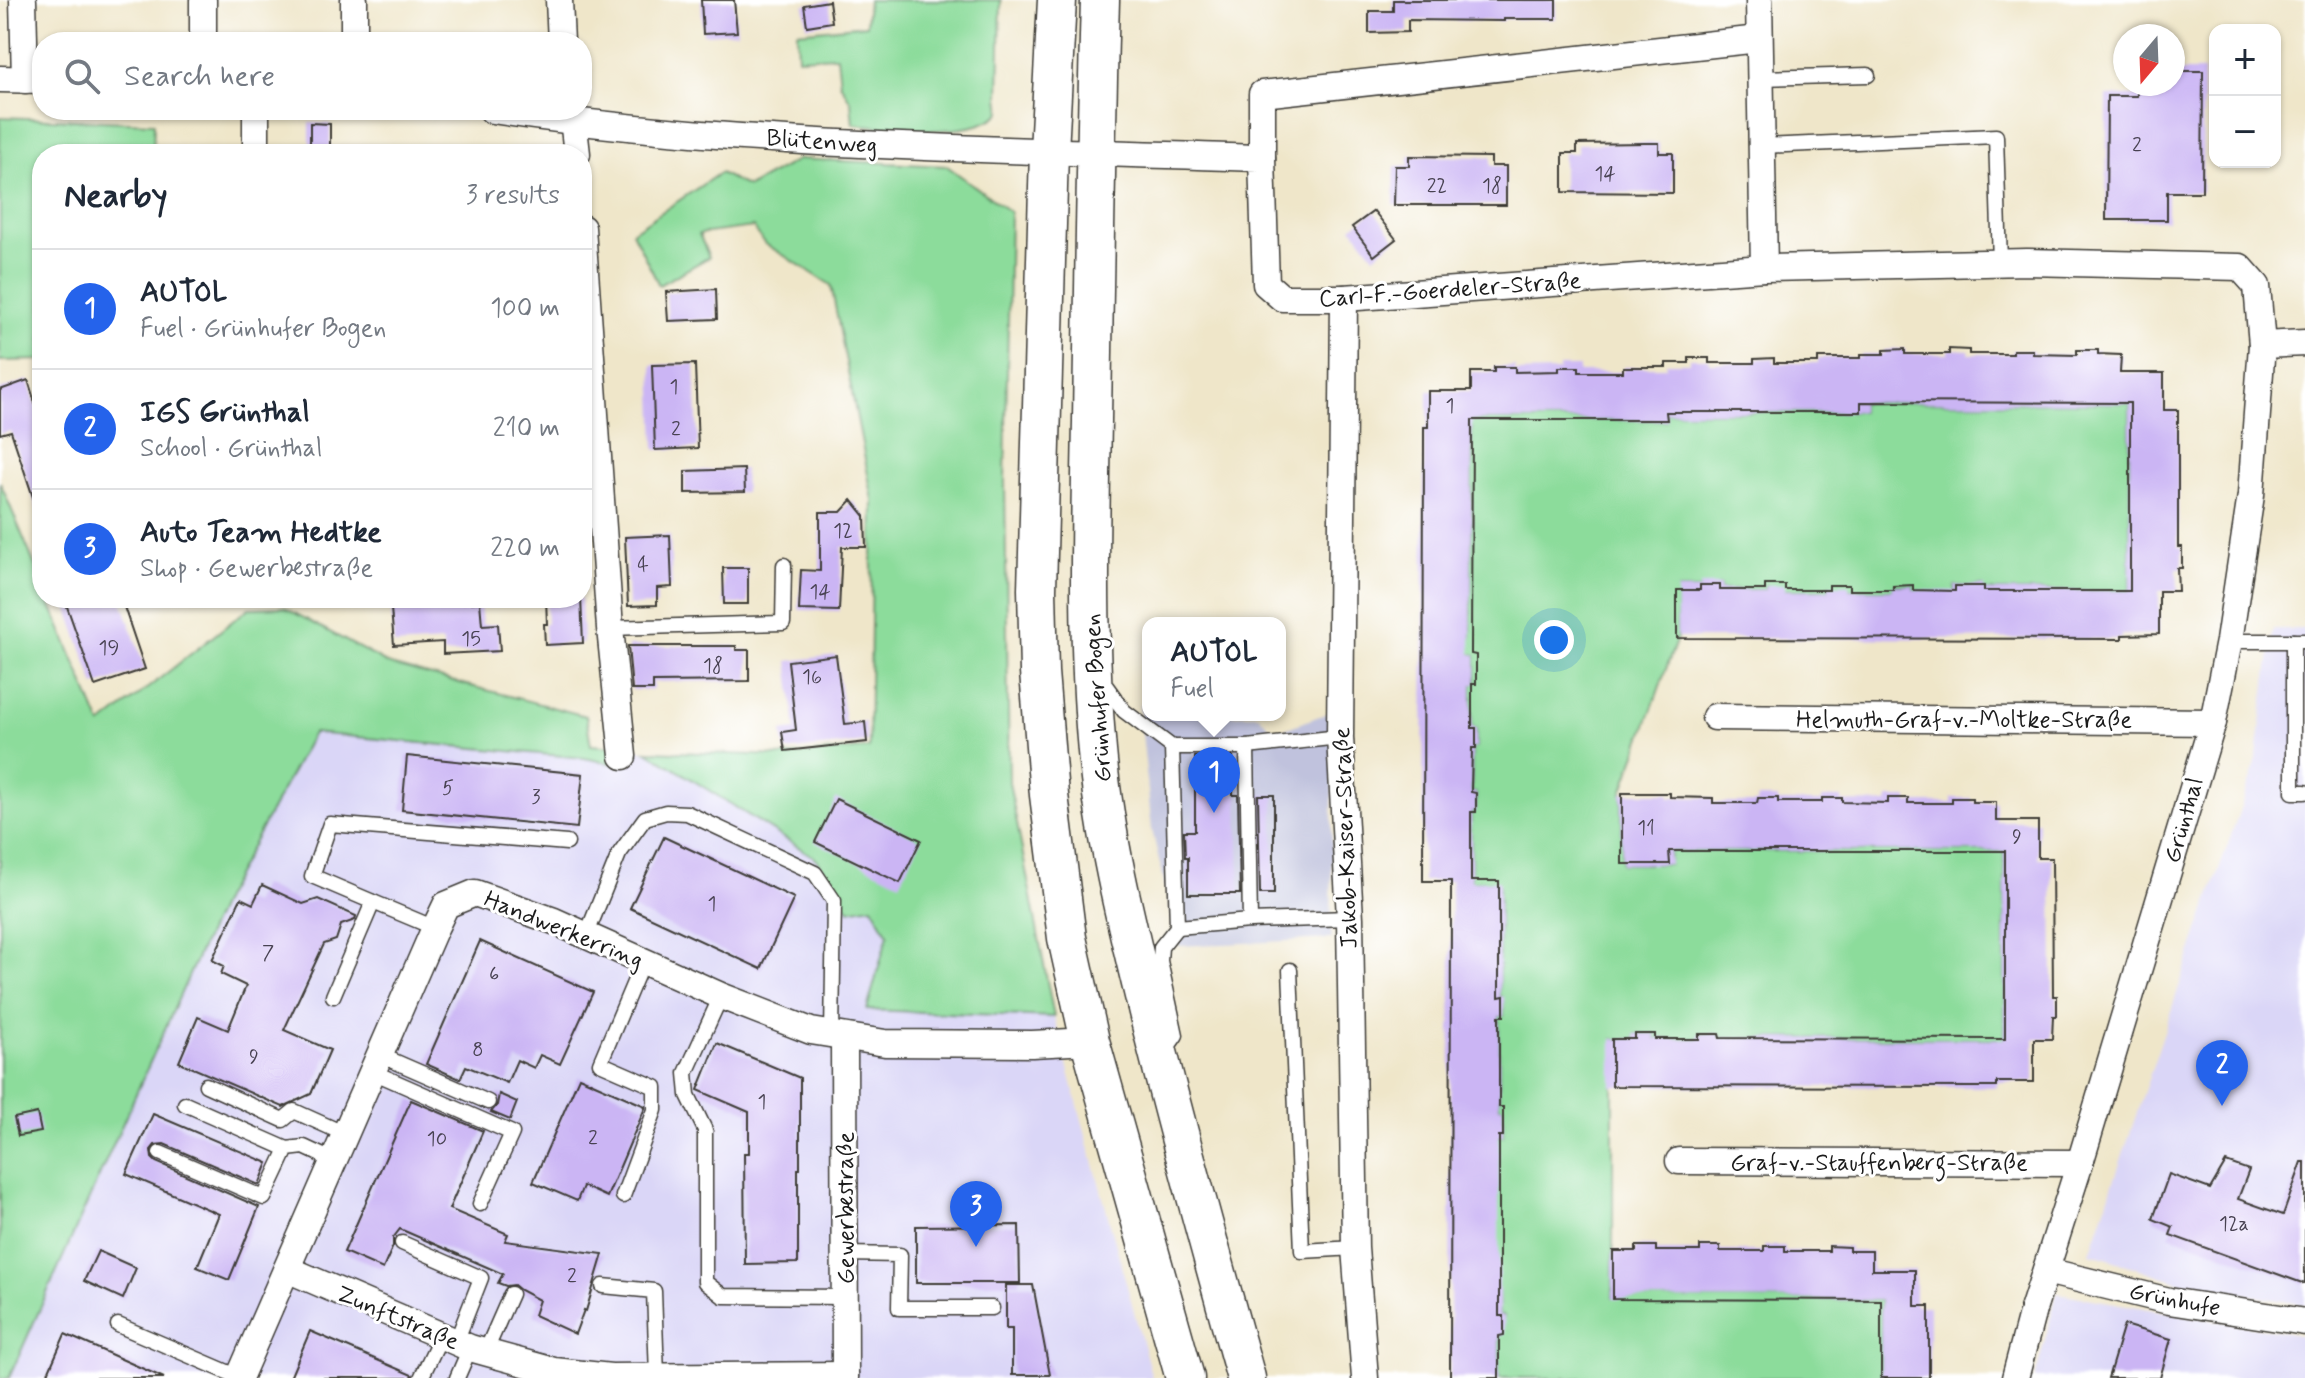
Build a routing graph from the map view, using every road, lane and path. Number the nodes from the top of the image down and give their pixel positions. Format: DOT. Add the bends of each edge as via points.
graph roads {
  1 [pos="23,0"];
  2 [pos="203,0"];
  3 [pos="354,0"];
  4 [pos="559,0"];
  5 [pos="1057,0"];
  6 [pos="1100,0"];
  7 [pos="1759,0"];
  8 [pos="203,32"];
  9 [pos="354,32"];
  10 [pos="561,32"];
  11 [pos="1759,39"];
  12 [pos="1868,75"];
  13 [pos="1760,78"];
  14 [pos="22,79"];
  15 [pos="592,118"];
  16 [pos="256,120"];
  17 [pos="573,120"];
  18 [pos="256,144"];
  19 [pos="576,144"];
  20 [pos="1762,146"];
  21 [pos="1049,151"];
  22 [pos="1096,152"];
  23 [pos="1262,158"];
  24 [pos="2000,263"];
  25 [pos="2225,266"];
  26 [pos="1764,268"];
  27 [pos="1344,298"];
  28 [pos="2305,343"];
  29 [pos="2262,345"];
  30 [pos="592,371"];
  31 [pos="784,565"];
  32 [pos="610,628"];
  33 [pos="2229,641"];
  34 [pos="2299,641"];
  35 [pos="1091,667"];
  36 [pos="1715,717"];
  37 [pos="2213,722"];
  38 [pos="1340,737"];
  39 [pos="1172,747"];
  40 [pos="1247,747"];
  41 [pos="623,756"];
  42 [pos="2305,792"];
  43 [pos="567,843"];
  44 [pos="373,902"];
  45 [pos="1350,918"];
  46 [pos="1250,921"];
  47 [pos="1177,927"];
  48 [pos="435,928"];
  49 [pos="586,936"];
  50 [pos="643,961"];
  51 [pos="1290,970"];
  52 [pos="333,996"];
  53 [pos="721,996"];
  54 [pos="838,1037"];
  55 [pos="1090,1041"];
  56 [pos="1159,1058"];
  57 [pos="376,1063"];
  58 [pos="206,1085"];
  59 [pos="488,1102"];
  60 [pos="185,1104"];
  61 [pos="345,1134"];
  62 [pos="287,1149"];
  63 [pos="160,1153"];
  64 [pos="334,1161"];
  65 [pos="1679,1161"];
  66 [pos="2080,1163"];
  67 [pos="623,1196"];
  68 [pos="480,1204"];
  69 [pos="402,1243"];
  70 [pos="1355,1248"];
  71 [pos="845,1254"];
  72 [pos="287,1269"];
  73 [pos="2046,1271"];
  74 [pos="603,1286"];
  75 [pos="511,1294"];
  76 [pos="845,1297"];
  77 [pos="992,1308"];
  78 [pos="2305,1322"];
  79 [pos="118,1325"];
  80 [pos="463,1345"];
  81 [pos="554,1374"];
  82 [pos="657,1376"];
  83 [pos="845,1376"];
  84 [pos="239,1378"];
  85 [pos="421,1378"];
  86 [pos="457,1378"];
  87 [pos="611,1378"];
  88 [pos="1185,1378"];
  89 [pos="1246,1378"];
  90 [pos="1365,1378"];
  91 [pos="2015,1378"];
  1 -- 14 [label="street"];
  2 -- 8 [label="street"];
  3 -- 9 [label="street"];
  4 -- 10 [label="street"];
  5 -- 21 [label="main road"];
  6 -- 22 [label="main road, Grünhufer Bogen"];
  7 -- 11 [label="street"];
  11 -- 13 [label="street"];
  11 -- 23 [label="street, Carl-F.-Goerdeler-Straße" via="1262,94"];
  12 -- 13 [label="lane"];
  13 -- 20 [label="street"];
  15 -- 21 [label="street, Blütenweg" via="836,144"];
  16 -- 18 [label="street"];
  17 -- 19 [label="street"];
  20 -- 24 [label="lane" via="1996,136"];
  20 -- 26 [label="street"];
  21 -- 22 [label="street, Blütenweg"];
  21 -- 55 [label="main road" via="1039,672 1059,883"];
  22 -- 23 [label="street, Blütenweg"];
  22 -- 35 [label="main road, Grünhufer Bogen"];
  23 -- 27 [label="street, Carl-F.-Goerdeler-Straße" via="1266,284 1282,298"];
  24 -- 25 [label="street, Carl-F.-Goerdeler-Straße"];
  24 -- 26 [label="street, Carl-F.-Goerdeler-Straße"];
  25 -- 29 [label="street, Grünthal" via="2240,267 2257,286"];
  26 -- 27 [label="street, Carl-F.-Goerdeler-Straße"];
  27 -- 38 [label="street, Jakob-Kaiser-Straße"];
  28 -- 29 [label="street"];
  29 -- 33 [label="street, Grünthal" via="2251,495"];
  30 -- 32 [label="street"];
  31 -- 32 [label="lane" via="783,623"];
  32 -- 41 [label="street"];
  33 -- 34 [label="lane"];
  33 -- 37 [label="street, Grünthal"];
  34 -- 42 [label="lane" via="2293,792"];
  35 -- 39 [label="lane" via="1124,711"];
  35 -- 56 [label="main road, Grünhufer Bogen" via="1106,820"];
  36 -- 37 [label="street, Helmuth-Graf-v.-Moltke-Straße"];
  37 -- 66 [label="street, Grünthal"];
  38 -- 40 [label="lane"];
  38 -- 45 [label="street, Jakob-Kaiser-Straße"];
  39 -- 40 [label="lane"];
  39 -- 47 [label="lane"];
  40 -- 46 [label="lane"];
  43 -- 44 [label="lane" via="330,824 312,876"];
  44 -- 48 [label="lane"];
  44 -- 52 [label="lane"];
  45 -- 46 [label="lane"];
  45 -- 70 [label="street, Jakob-Kaiser-Straße"];
  46 -- 47 [label="lane"];
  47 -- 56 [label="lane" via="1161,947 1160,961 1176,1035"];
  48 -- 49 [label="street, Handwerkerring" via="446,905 475,893"];
  48 -- 57 [label="street, Handwerkerring"];
  49 -- 50 [label="street, Handwerkerring"];
  49 -- 54 [label="lane" via="619,854 645,818 687,813 815,873 822,882 834,901"];
  50 -- 53 [label="street, Handwerkerring"];
  50 -- 67 [label="lane" via="600,1063 655,1087 655,1110"];
  51 -- 70 [label="lane" via="1302,1251"];
  53 -- 54 [label="street, Handwerkerring" via="779,1021"];
  53 -- 76 [label="lane" via="686,1073 688,1095 705,1130 705,1282 723,1296"];
  54 -- 55 [label="street, Handwerkerring" via="885,1043"];
  54 -- 71 [label="street, Gewerbestraße"];
  55 -- 88 [label="main road"];
  56 -- 89 [label="main road, Grünhufer Bogen"];
  57 -- 59 [label="lane"];
  57 -- 61 [label="street, Handwerkerring"];
  57 -- 68 [label="lane" via="512,1133"];
  58 -- 61 [label="lane" via="283,1120 294,1111"];
  60 -- 62 [label="lane"];
  61 -- 64 [label="street, Handwerkerring"];
  62 -- 63 [label="lane" via="264,1198"];
  62 -- 64 [label="lane" via="304,1147"];
  64 -- 72 [label="street, Handwerkerring"];
  65 -- 66 [label="street, Graf-v.-Stauffenberg-Straße"];
  66 -- 73 [label="street, Grünthal"];
  69 -- 80 [label="lane" via="481,1278"];
  70 -- 90 [label="street, Jakob-Kaiser-Straße"];
  71 -- 76 [label="street, Gewerbestraße"];
  71 -- 77 [label="lane" via="900,1255 899,1308"];
  72 -- 80 [label="street, Zunftstraße"];
  72 -- 84 [label="street, Handwerkerring"];
  73 -- 78 [label="street, Grünhufe" via="2169,1301"];
  73 -- 91 [label="street, Grünthal"];
  74 -- 82 [label="lane" via="654,1291"];
  75 -- 80 [label="lane"];
  76 -- 83 [label="street, Gewerbestraße"];
  79 -- 84 [label="lane"];
  80 -- 81 [label="street, Zunftstraße"];
  80 -- 85 [label="lane"];
  80 -- 86 [label="lane"];
  81 -- 87 [label="street, Zunftstraße"];
  82 -- 83 [label="street, Zunftstraße"];
  82 -- 87 [label="street, Zunftstraße"];
}
